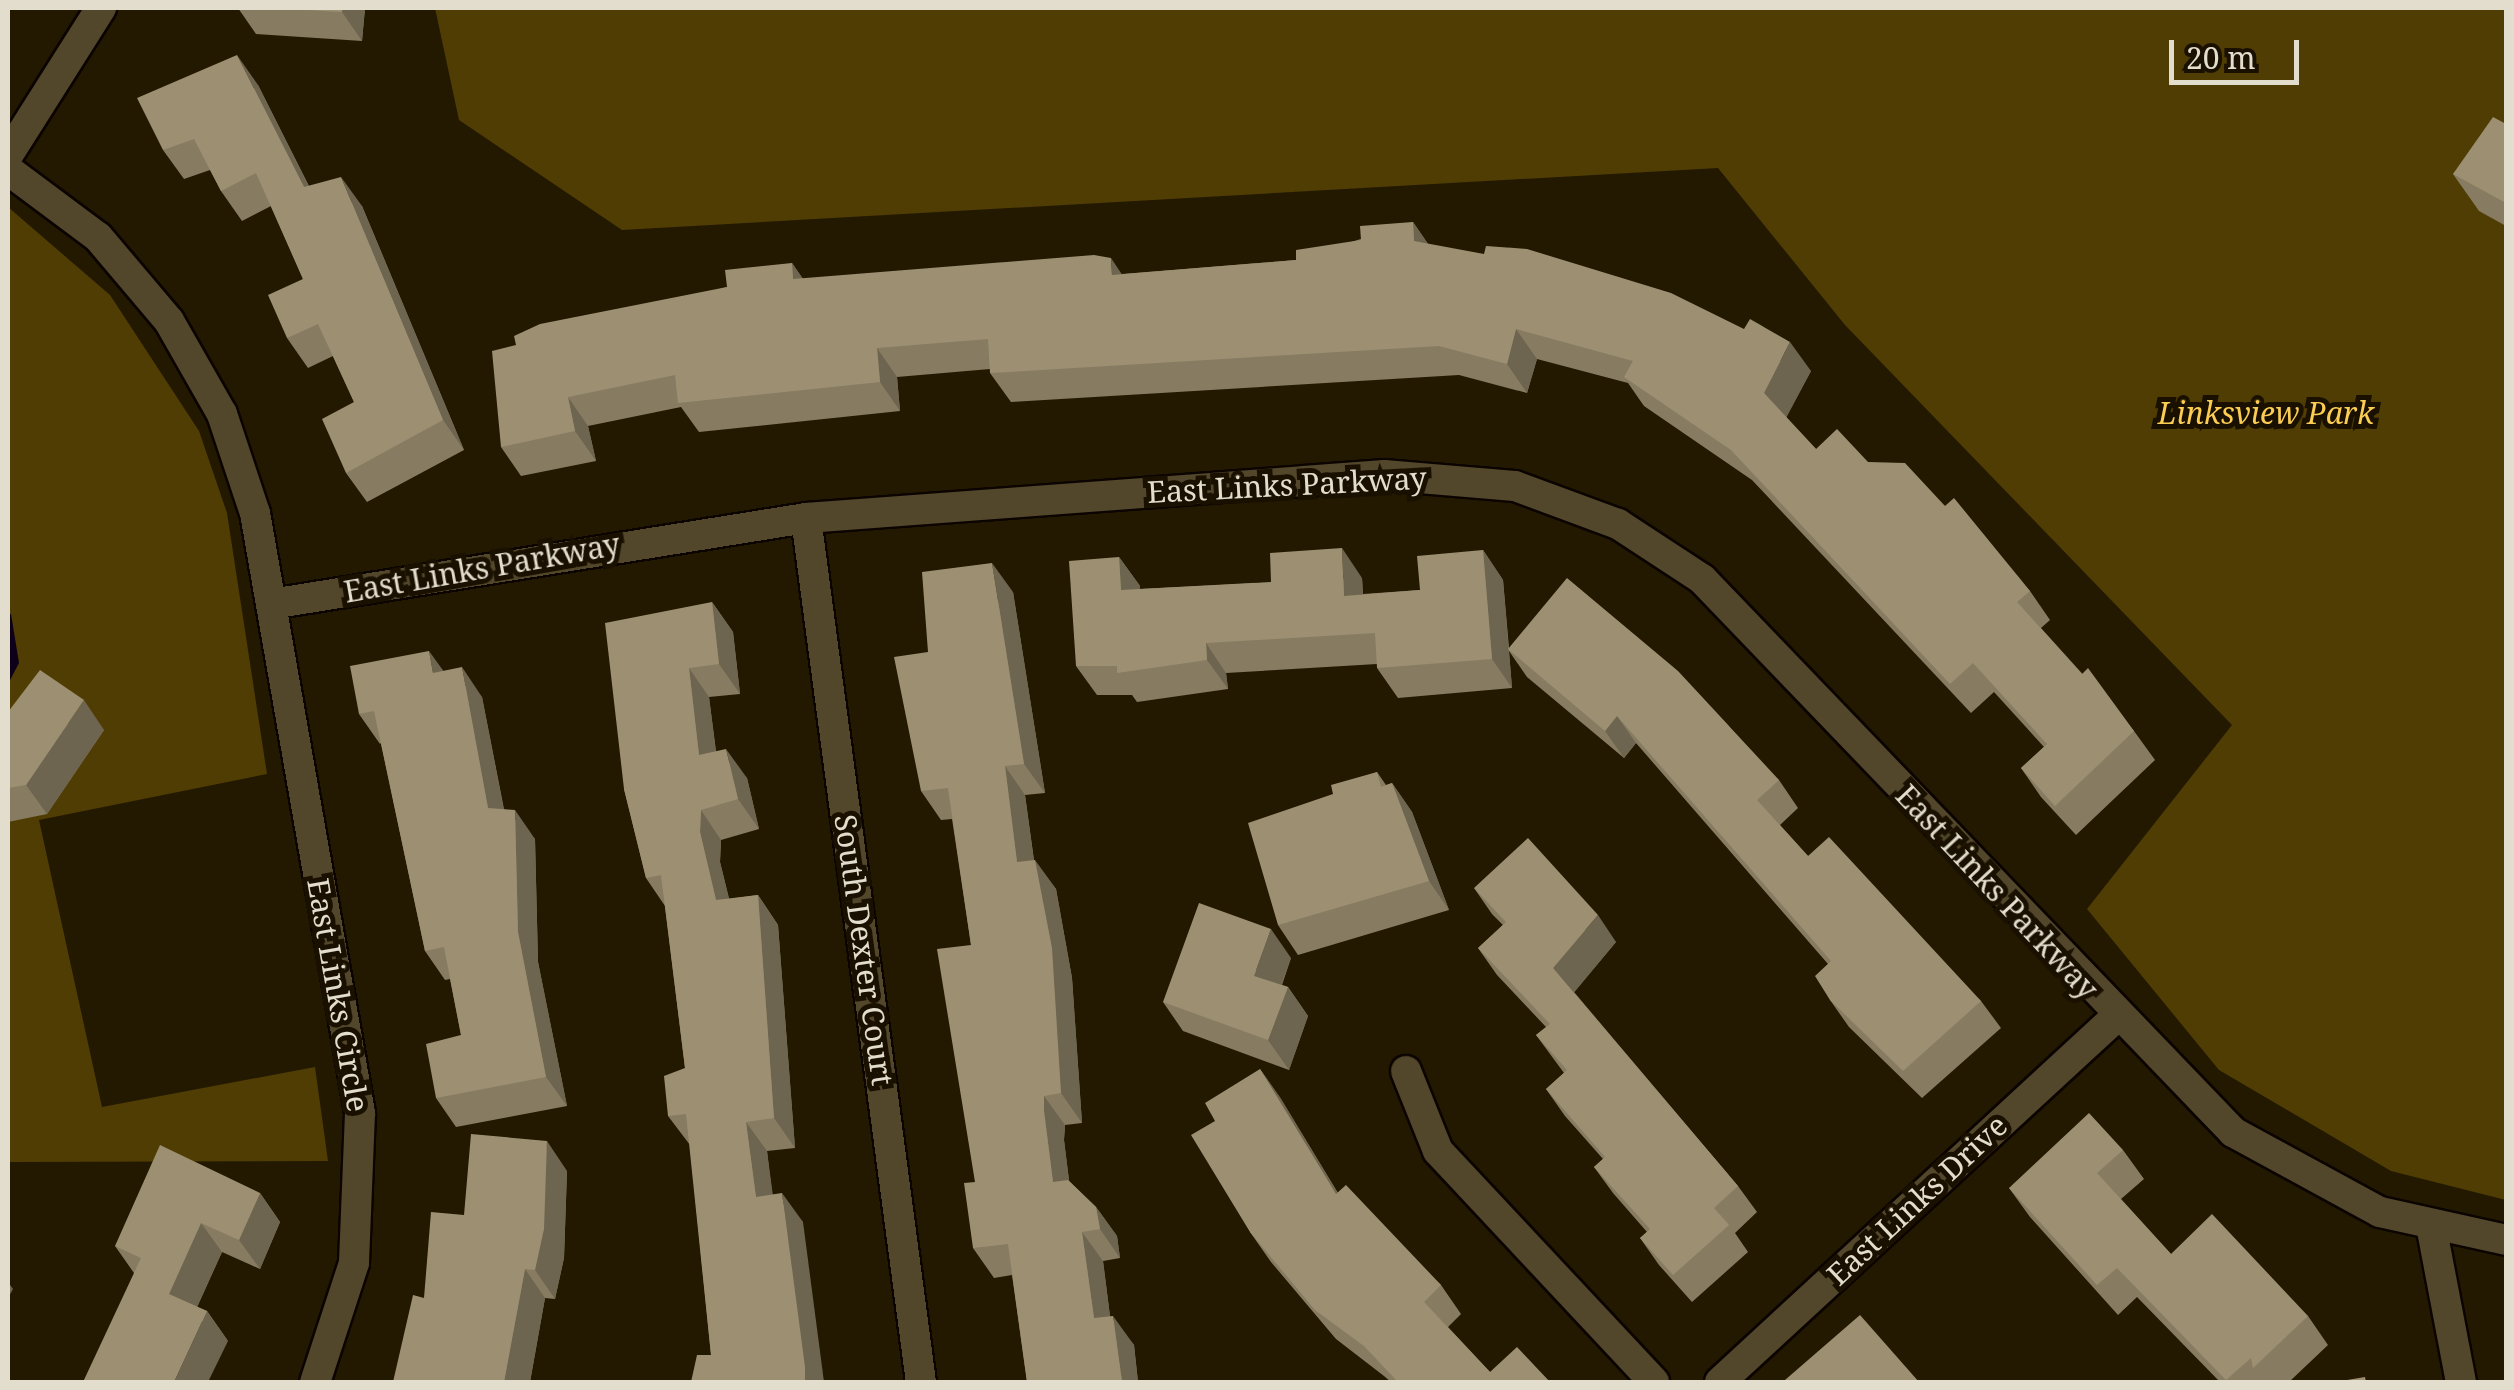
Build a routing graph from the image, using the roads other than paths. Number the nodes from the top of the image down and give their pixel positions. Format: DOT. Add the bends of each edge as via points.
graph roads {
  1 [pos="101,8"];
  2 [pos="8,156"];
  3 [pos="8,170"];
  4 [pos="806,518"];
  5 [pos="271,604"];
  6 [pos="2115,1018"];
  7 [pos="1406,1071"];
  8 [pos="2431,1225"];
  9 [pos="2506,1240"];
  10 [pos="315,1382"];
  11 [pos="921,1382"];
  12 [pos="1654,1382"];
  13 [pos="1720,1382"];
  14 [pos="2460,1382"];
  1 -- 2 [label="street"];
  3 -- 5 [label="street, East Links Circle" via="98,238 196,362 241,464"];
  4 -- 5 [label="street, East Links Parkway"];
  4 -- 6 [label="street, East Links Parkway" via="1384,475 1456,476 1570,503 1702,579"];
  4 -- 11 [label="street, South Dexter Court"];
  5 -- 10 [label="street, East Links Circle" via="360,1113 354,1263"];
  6 -- 8 [label="street, East Links Parkway" via="2179,1084 2285,1167"];
  6 -- 13 [label="street, East Links Drive"];
  7 -- 12 [label="street" via="1438,1151"];
  8 -- 9 [label="street, East Links Parkway"];
  8 -- 14 [label="street"];
}
